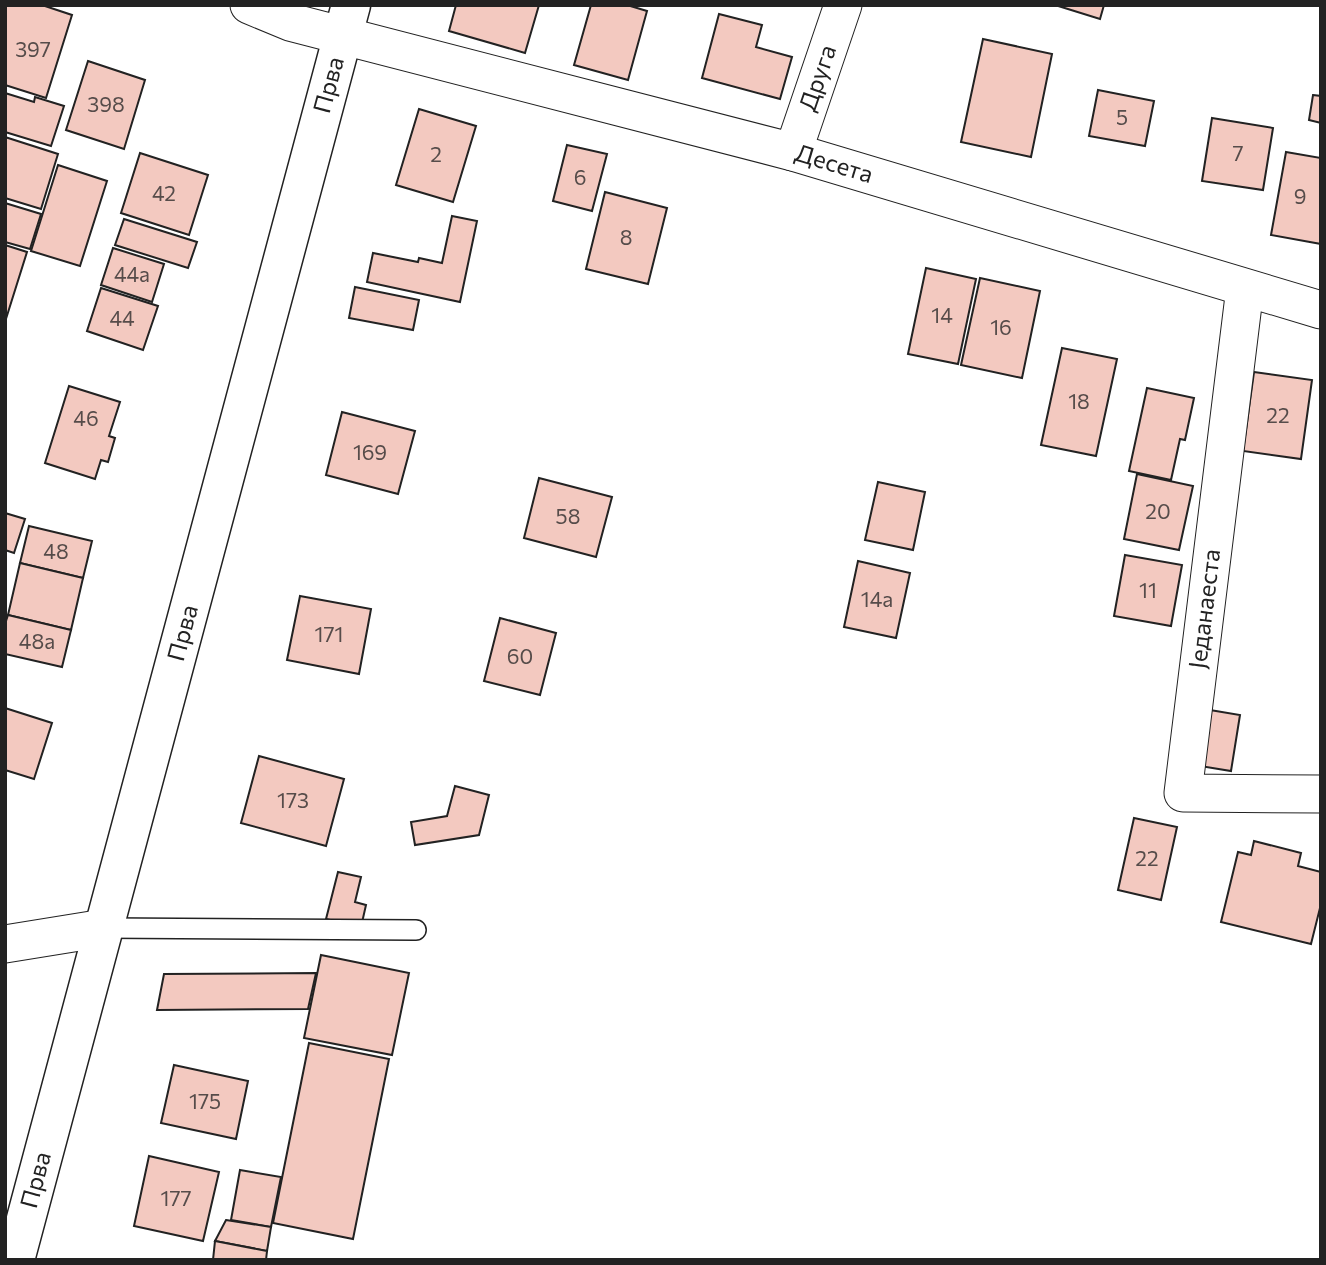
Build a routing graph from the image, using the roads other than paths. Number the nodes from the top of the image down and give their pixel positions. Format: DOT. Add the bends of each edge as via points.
graph roads {
  1 [pos="249,5"];
  2 [pos="843,5"];
  3 [pos="347,20"];
  4 [pos="793,152"];
  5 [pos="1245,288"];
  6 [pos="1321,310"];
  7 [pos="1321,794"];
  8 [pos="104,928"];
  9 [pos="416,930"];
  10 [pos="5,944"];
  11 [pos="15,1260"];
  1 -- 3 [label="street, Десета" via="290,22"];
  2 -- 4 [label="street, Друга"];
  3 -- 4 [label="street, Десета"];
  3 -- 8 [label="main road, Прва"];
  4 -- 5 [label="street, Десета"];
  5 -- 6 [label="street, Десета"];
  5 -- 7 [label="street, Једанаеста" via="1183,793"];
  8 -- 9 [label="lane"];
  8 -- 10 [label="street"];
  8 -- 11 [label="main road, Прва"];
}
